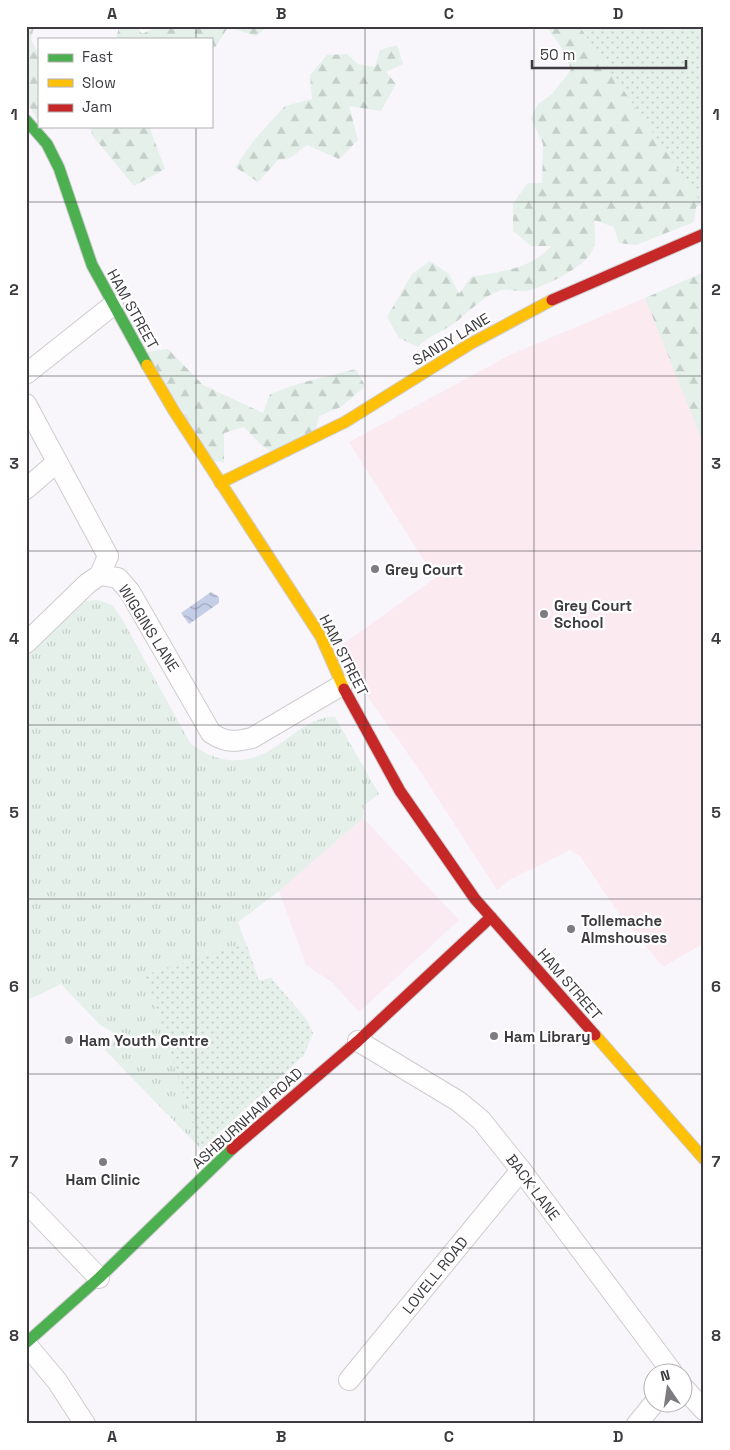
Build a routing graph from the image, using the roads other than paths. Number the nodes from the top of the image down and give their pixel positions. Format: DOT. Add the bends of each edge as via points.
graph roads {
  1 [pos="26,120"];
  2 [pos="704,234"];
  3 [pos="113,305"];
  4 [pos="26,374"];
  5 [pos="26,404"];
  6 [pos="57,462"];
  7 [pos="220,483"];
  8 [pos="26,489"];
  9 [pos="100,575"];
  10 [pos="26,643"];
  11 [pos="342,685"];
  12 [pos="491,917"];
  13 [pos="358,1041"];
  14 [pos="704,1159"];
  15 [pos="520,1170"];
  16 [pos="26,1202"];
  17 [pos="99,1278"];
  18 [pos="26,1344"];
  19 [pos="664,1362"];
  20 [pos="349,1380"];
  21 [pos="692,1397"];
  22 [pos="704,1410"];
  23 [pos="647,1412"];
  24 [pos="85,1424"];
  25 [pos="637,1424"];
  1 -- 3 [label="street, HAM STREET" via="48,144 92,265"];
  2 -- 7 [label="street, SANDY LANE" via="535,308 455,353 346,422"];
  3 -- 4 [label="street"];
  3 -- 7 [label="street, HAM STREET"];
  5 -- 6 [label="street, WIGGINS LANE"];
  6 -- 8 [label="street"];
  6 -- 9 [label="street, WIGGINS LANE" via="108,556"];
  7 -- 11 [label="street, HAM STREET" via="320,637"];
  9 -- 10 [label="street"];
  9 -- 11 [label="street, WIGGINS LANE" via="118,578 130,592 211,733 221,740 236,742 252,738"];
  11 -- 12 [label="street, HAM STREET" via="400,791 458,876"];
  12 -- 13 [label="street, ASHBURNHAM ROAD"];
  12 -- 14 [label="street, HAM STREET"];
  13 -- 15 [label="street, BACK LANE" via="458,1101 481,1120"];
  13 -- 17 [label="street, ASHBURNHAM ROAD" via="220,1160"];
  15 -- 19 [label="street, BACK LANE"];
  15 -- 20 [label="street, LOVELL ROAD"];
  16 -- 17 [label="street"];
  17 -- 18 [label="street, ASHBURNHAM ROAD"];
  18 -- 24 [label="street" via="57,1381"];
  21 -- 22 [label="street"];
  23 -- 25 [label="street"];
}
